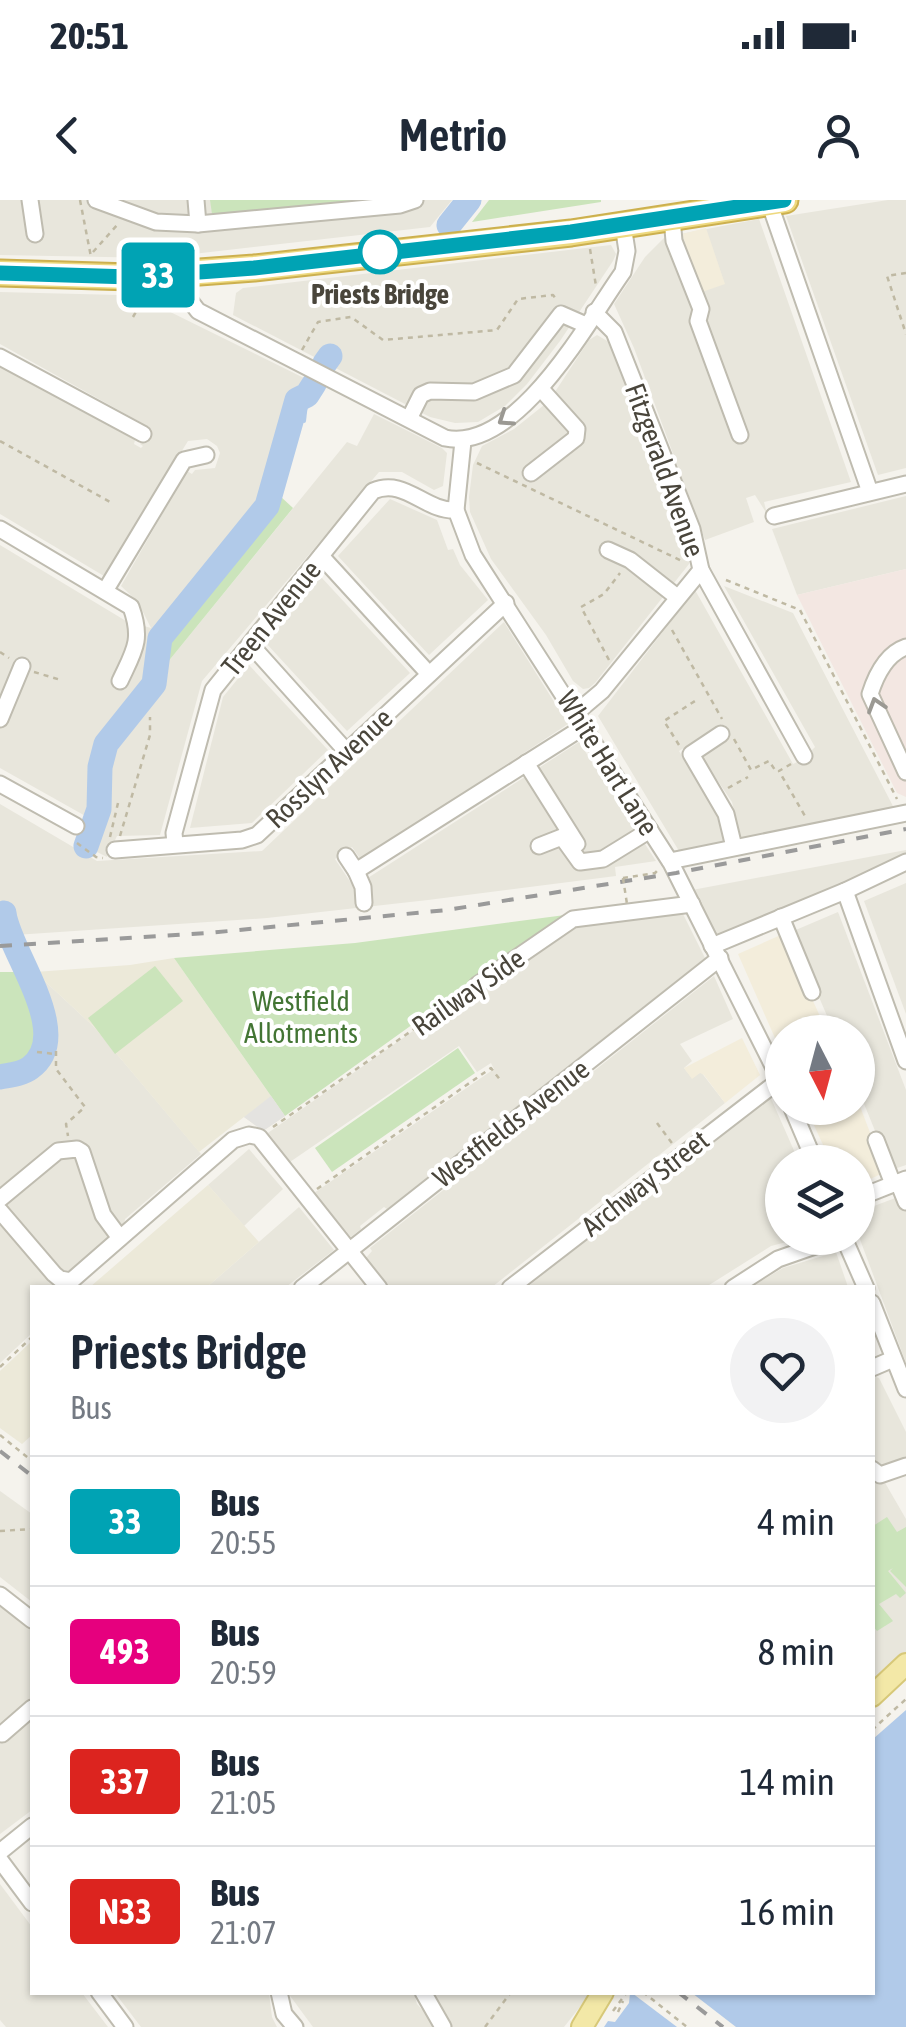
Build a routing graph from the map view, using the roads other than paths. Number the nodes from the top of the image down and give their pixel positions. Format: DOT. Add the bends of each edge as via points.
graph roads {
  1 [pos="30,200"];
  2 [pos="96,200"];
  3 [pos="196,200"];
  4 [pos="416,200"];
  5 [pos="777,201"];
  6 [pos="672,218"];
  7 [pos="198,224"];
  8 [pos="622,225"];
  9 [pos="35,234"];
  10 [pos="0,273"];
  11 [pos="186,273"];
  12 [pos="594,312"];
  13 [pos="0,357"];
  14 [pos="541,389"];
  15 [pos="408,419"];
  16 [pos="144,434"];
  17 [pos="740,435"];
  18 [pos="463,448"];
  19 [pos="206,455"];
  20 [pos="531,474"];
  21 [pos="906,484"];
  22 [pos="870,492"];
  23 [pos="456,510"];
  24 [pos="774,516"];
  25 [pos="0,529"];
  26 [pos="608,550"];
  27 [pos="321,556"];
  28 [pos="701,570"];
  29 [pos="105,591"];
  30 [pos="677,596"];
  31 [pos="506,603"];
  32 [pos="250,645"];
  33 [pos="906,647"];
  34 [pos="22,666"];
  35 [pos="429,674"];
  36 [pos="120,680"];
  37 [pos="0,719"];
  38 [pos="581,719"];
  39 [pos="725,730"];
  40 [pos="347,752"];
  41 [pos="804,756"];
  42 [pos="526,763"];
  43 [pos="906,772"];
  44 [pos="0,784"];
  45 [pos="905,813"];
  46 [pos="76,826"];
  47 [pos="650,830"];
  48 [pos="174,844"];
  49 [pos="539,846"];
  50 [pos="734,847"];
  51 [pos="118,849"];
  52 [pos="582,852"];
  53 [pos="346,856"];
  54 [pos="670,861"];
  55 [pos="906,862"];
  56 [pos="356,872"];
  57 [pos="845,891"];
  58 [pos="364,903"];
  59 [pos="692,904"];
  60 [pos="781,917"];
  61 [pos="716,952"];
  62 [pos="477,986"];
  63 [pos="812,992"];
  64 [pos="765,1049"];
  65 [pos="906,1061"];
  66 [pos="765,1094"];
  67 [pos="876,1140"];
  68 [pos="899,1182"];
  69 [pos="875,1191"];
  70 [pos="0,1199"];
  71 [pos="906,1202"];
  72 [pos="0,1211"];
  73 [pos="120,1238"];
  74 [pos="349,1250"];
  75 [pos="790,1255"];
  76 [pos="850,1255"];
  77 [pos="306,1285"];
  78 [pos="377,1285"];
  79 [pos="514,1285"];
  80 [pos="738,1285"];
  81 [pos="864,1285"];
  82 [pos="875,1311"];
  83 [pos="893,1359"];
  84 [pos="875,1367"];
  85 [pos="906,1389"];
  86 [pos="906,1466"];
  87 [pos="876,1472"];
  88 [pos="0,1595"];
  89 [pos="30,1618"];
  90 [pos="906,1664"];
  91 [pos="875,1693"];
  92 [pos="30,1710"];
  93 [pos="2,1734"];
  94 [pos="30,1828"];
  95 [pos="0,1852"];
  96 [pos="0,1860"];
  97 [pos="30,1900"];
  98 [pos="101,1995"];
  99 [pos="281,1995"];
  100 [pos="424,1995"];
  101 [pos="615,1998"];
  102 [pos="125,2027"];
  103 [pos="295,2027"];
  104 [pos="443,2027"];
  105 [pos="582,2027"];
  1 -- 9 [label="street"];
  2 -- 7 [label="street" via="156,222"];
  3 -- 7 [label="street"];
  4 -- 7 [label="street"];
  5 -- 6 [label="highway"];
  5 -- 22 [label="street"];
  6 -- 8 [label="highway"];
  6 -- 17 [label="street" via="701,310 698,321"];
  8 -- 11 [label="highway"];
  8 -- 12 [label="street" via="623,272"];
  10 -- 11 [label="highway"];
  11 -- 15 [label="street" via="188,298 198,311"];
  12 -- 14 [label="street"];
  12 -- 15 [label="street" via="557,316 514,375 474,392 430,390"];
  12 -- 28 [label="street, Fitzgerald Avenue" via="614,332 692,529"];
  13 -- 16 [label="street"];
  14 -- 18 [label="street, one-way"];
  14 -- 20 [label="street" via="577,430 576,438"];
  15 -- 18 [label="street"];
  18 -- 23 [label="street, White Hart Lane"];
  19 -- 29 [label="street" via="184,460"];
  21 -- 22 [label="street"];
  22 -- 24 [label="street"];
  23 -- 27 [label="street, Treen Avenue" via="442,510 396,487 380,488"];
  23 -- 31 [label="street, White Hart Lane" via="473,555"];
  25 -- 29 [label="street"];
  26 -- 30 [label="street"];
  27 -- 32 [label="street, Treen Avenue"];
  27 -- 35 [label="street"];
  28 -- 30 [label="street, Fitzgerald Avenue"];
  28 -- 41 [label="street"];
  29 -- 36 [label="street" via="131,608 139,630"];
  30 -- 38 [label="street, Fitzgerald Avenue"];
  31 -- 35 [label="street, Rosslyn Avenue"];
  31 -- 38 [label="street, White Hart Lane"];
  32 -- 40 [label="street"];
  32 -- 48 [label="street, Treen Avenue" via="207,705"];
  43 -- 33 [label="street, one-way" via="870,694 887,660"];
  34 -- 37 [label="street"];
  35 -- 40 [label="street, Rosslyn Avenue"];
  38 -- 42 [label="street, Fitzgerald Avenue"];
  38 -- 47 [label="street, White Hart Lane"];
  39 -- 50 [label="street" via="691,754 717,794"];
  40 -- 48 [label="street, Rosslyn Avenue" via="257,836"];
  42 -- 52 [label="street"];
  42 -- 56 [label="street, Fitzgerald Avenue"];
  44 -- 46 [label="street"];
  45 -- 50 [label="street"];
  47 -- 49 [label="street" via="603,859 580,862 562,837"];
  47 -- 54 [label="street, White Hart Lane"];
  48 -- 51 [label="street, Rosslyn Avenue"];
  50 -- 54 [label="street"];
  53 -- 56 [label="street"];
  54 -- 59 [label="street, White Hart Lane"];
  55 -- 57 [label="street, Westfields Avenue"];
  56 -- 58 [label="street"];
  57 -- 60 [label="street, Westfields Avenue"];
  57 -- 65 [label="street"];
  59 -- 61 [label="street, White Hart Lane"];
  59 -- 62 [label="street, Railway Side" via="574,920"];
  60 -- 61 [label="street, Westfields Avenue"];
  60 -- 63 [label="street"];
  61 -- 64 [label="street, White Hart Lane"];
  61 -- 74 [label="street, Westfields Avenue"];
  66 -- 79 [label="street, Archway Street"];
  67 -- 68 [label="street"];
  68 -- 69 [label="street"];
  68 -- 71 [label="street"];
  70 -- 73 [label="street" via="70,1147 82,1152 103,1214"];
  72 -- 73 [label="street" via="66,1281 78,1278"];
  73 -- 74 [label="street" via="233,1140 250,1135 259,1137"];
  74 -- 77 [label="street, Westfields Avenue"];
  74 -- 78 [label="street"];
  75 -- 80 [label="street"];
  76 -- 81 [label="street"];
  82 -- 83 [label="street"];
  83 -- 84 [label="street"];
  83 -- 85 [label="street"];
  86 -- 87 [label="street"];
  88 -- 89 [label="street"];
  90 -- 91 [label="main road"];
  92 -- 93 [label="street"];
  94 -- 95 [label="street"];
  96 -- 97 [label="street"];
  98 -- 102 [label="street"];
  99 -- 103 [label="street"];
  100 -- 104 [label="street"];
  101 -- 105 [label="main road"];
}
